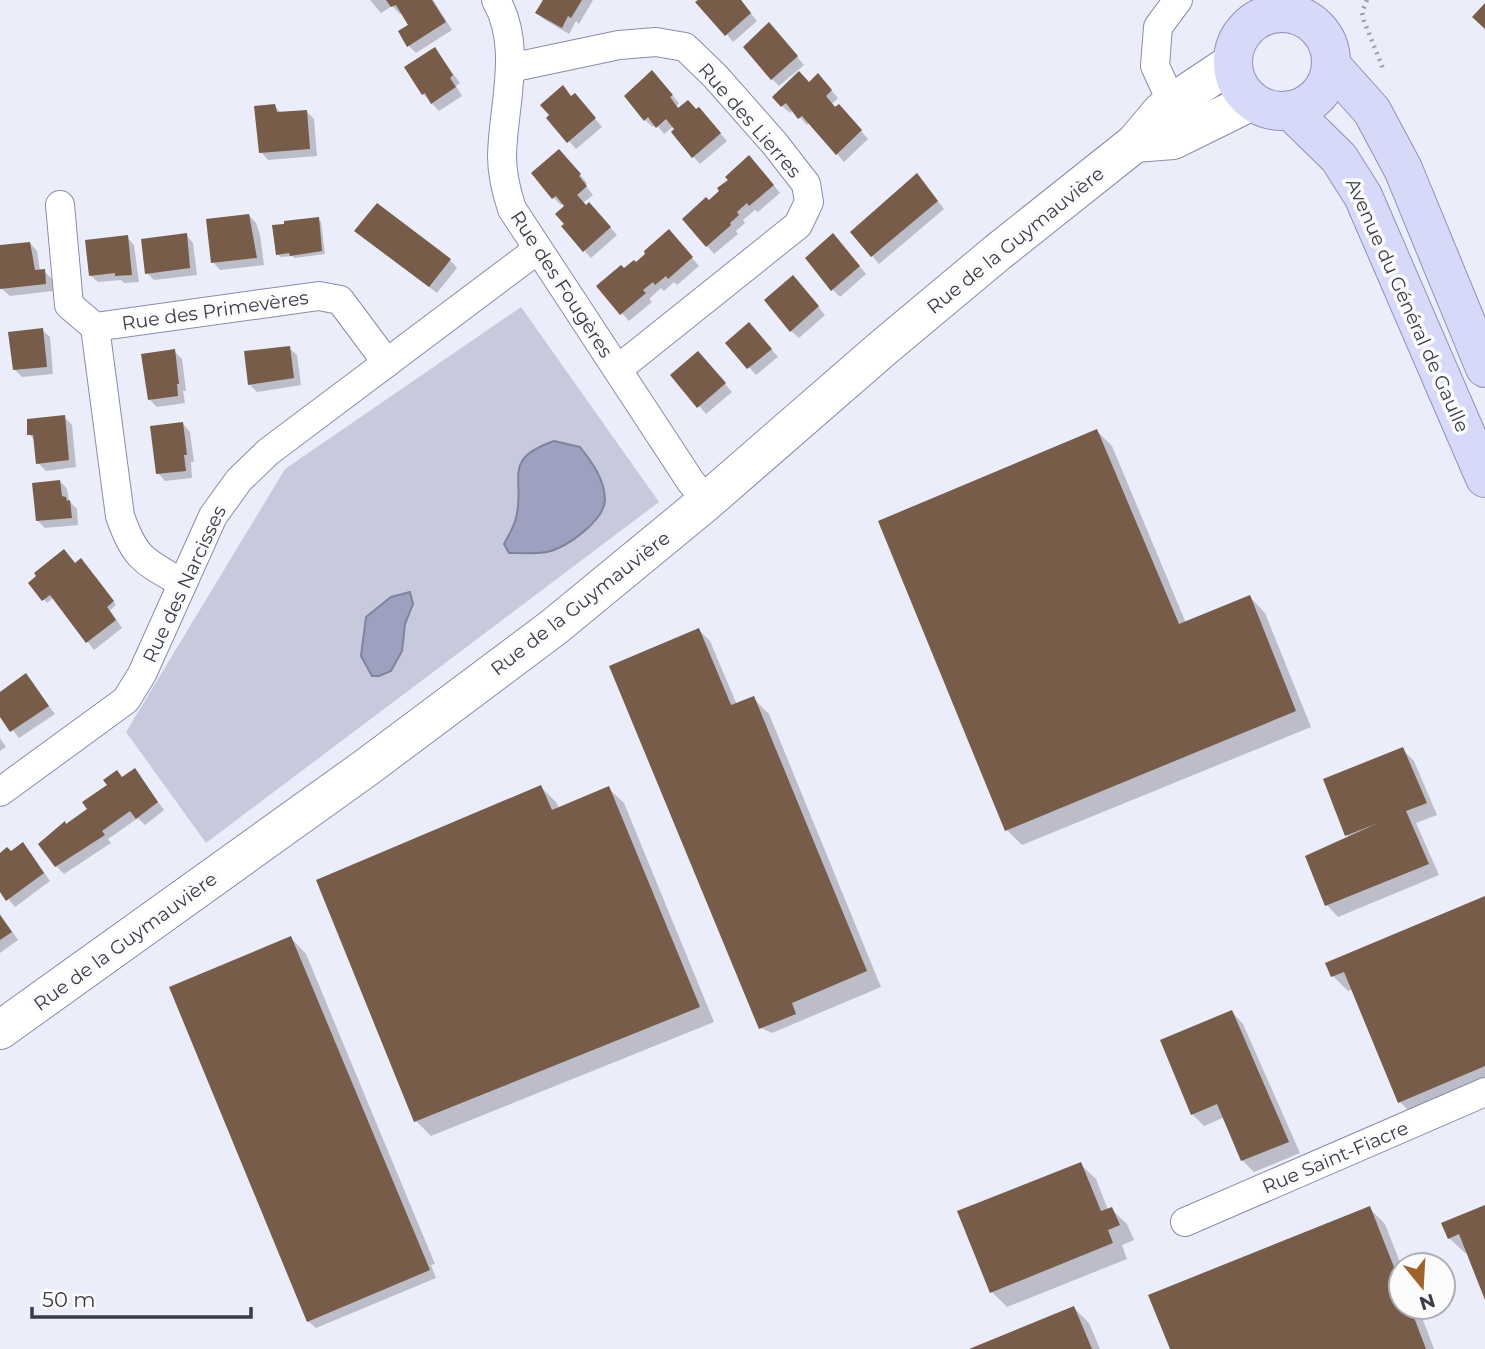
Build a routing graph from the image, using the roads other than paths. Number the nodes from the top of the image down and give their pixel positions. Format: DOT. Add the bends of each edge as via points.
graph roads {
  1 [pos="496,0"];
  2 [pos="1178,0"];
  3 [pos="1297,8"];
  4 [pos="1256,10"];
  5 [pos="1232,63"];
  6 [pos="1331,65"];
  7 [pos="510,68"];
  8 [pos="1252,101"];
  9 [pos="1172,103"];
  10 [pos="1290,110"];
  11 [pos="1135,143"];
  12 [pos="60,205"];
  13 [pos="537,250"];
  14 [pos="95,327"];
  15 [pos="387,363"];
  16 [pos="618,369"];
  17 [pos="1485,369"];
  18 [pos="1485,478"];
  19 [pos="707,501"];
  20 [pos="182,583"];
  21 [pos="0,792"];
  22 [pos="0,1030"];
  23 [pos="1485,1092"];
  24 [pos="1185,1222"];
  1 -- 7 [label="street, Rue des Fougères" via="507,34"];
  2 -- 9 [label="street" via="1157,27 1155,66"];
  3 -- 4 [label="main road" via="1272,14"];
  3 -- 6 [label="main road" via="1320,31"];
  4 -- 5 [label="main road" via="1235,46"];
  5 -- 8 [label="main road" via="1238,84"];
  5 -- 9 [label="street, Rue de la Guymauvière"];
  6 -- 10 [label="main road" via="1322,90"];
  6 -- 17 [label="main road" via="1372,111 1403,169"];
  7 -- 13 [label="street, Rue des Fougères" via="503,180 512,209"];
  7 -- 16 [label="street, Rue des Lierres" via="619,45 656,42 685,47 806,184 809,202 798,225"];
  8 -- 10 [label="main road" via="1270,110"];
  8 -- 11 [label="street" via="1173,140"];
  9 -- 11 [label="street, Rue de la Guymauvière"];
  10 -- 18 [label="main road, Avenue du Général de Gaulle" via="1339,158 1363,196"];
  11 -- 19 [label="street, Rue de la Guymauvière" via="924,313"];
  12 -- 14 [label="street, Rue des Primevères" via="69,305"];
  13 -- 15 [label="street, Rue des Narcisses"];
  13 -- 16 [label="street, Rue des Fougères"];
  14 -- 15 [label="street, Rue des Primevères" via="319,296 340,300"];
  14 -- 20 [label="street, Rue des Primevères" via="120,516 144,561"];
  15 -- 20 [label="street, Rue des Narcisses" via="268,452 239,480 212,516"];
  16 -- 19 [label="street, Rue des Fougères"];
  19 -- 22 [label="street, Rue de la Guymauvière" via="554,627 367,767"];
  20 -- 21 [label="street, Rue des Narcisses" via="126,700"];
  23 -- 24 [label="street, Rue Saint-Fiacre"];
}
